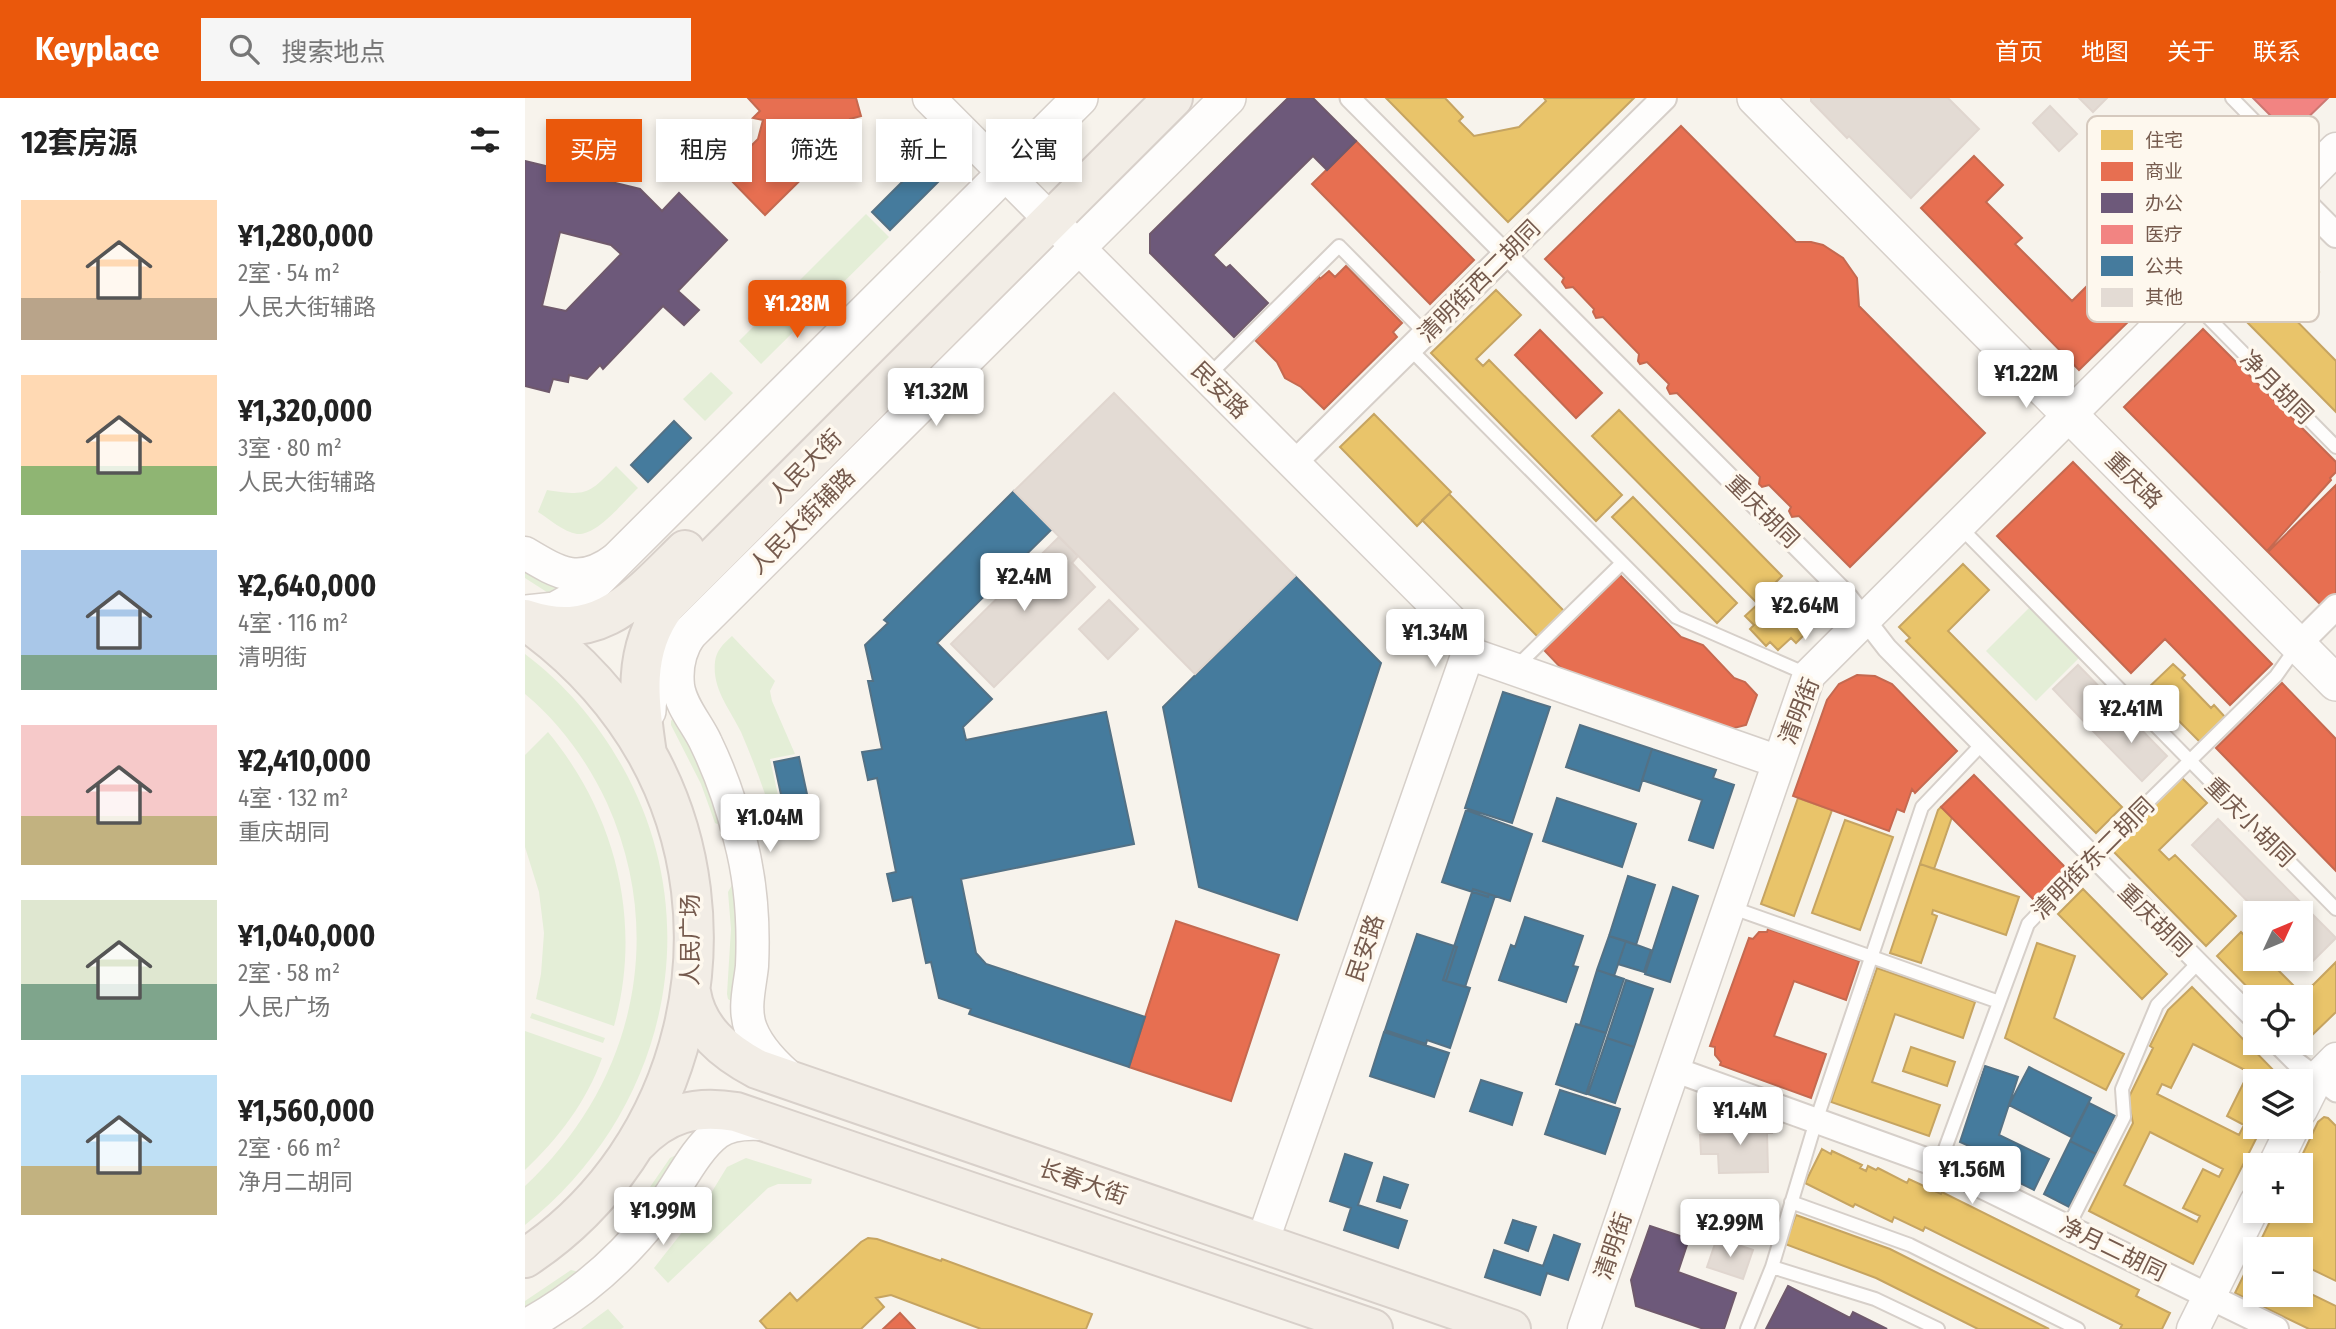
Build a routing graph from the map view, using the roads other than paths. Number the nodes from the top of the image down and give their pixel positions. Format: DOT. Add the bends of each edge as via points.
graph roads {
  1 [pos="929,98"];
  2 [pos="1080,98"];
  3 [pos="1137,98"];
  4 [pos="1173,98"];
  5 [pos="1228,98"];
  6 [pos="1350,98"];
  7 [pos="1664,98"];
  8 [pos="1755,98"];
  9 [pos="2232,98"];
  10 [pos="2246,116"];
  11 [pos="1059,119"];
  12 [pos="2336,149"];
  13 [pos="986,156"];
  14 [pos="2319,166"];
  15 [pos="996,182"];
  16 [pos="1012,182"];
  17 [pos="2319,210"];
  18 [pos="1041,211"];
  19 [pos="2336,235"];
  20 [pos="1078,248"];
  21 [pos="1506,254"];
  22 [pos="2162,322"];
  23 [pos="2212,322"];
  24 [pos="1418,341"];
  25 [pos="1207,377"];
  26 [pos="2070,415"];
  27 [pos="2336,447"];
  28 [pos="1294,463"];
  29 [pos="1958,526"];
  30 [pos="626,551"];
  31 [pos="525,553"];
  32 [pos="1622,562"];
  33 [pos="2336,607"];
  34 [pos="525,613"];
  35 [pos="1865,619"];
  36 [pos="525,620"];
  37 [pos="697,626"];
  38 [pos="2298,645"];
  39 [pos="1468,653"];
  40 [pos="1514,670"];
  41 [pos="1809,675"];
  42 [pos="2336,682"];
  43 [pos="1982,744"];
  44 [pos="650,761"];
  45 [pos="2190,761"];
  46 [pos="1779,762"];
  47 [pos="2093,856"];
  48 [pos="1730,907"];
  49 [pos="2336,909"];
  50 [pos="1871,957"];
  51 [pos="2198,963"];
  52 [pos="691,992"];
  53 [pos="1999,1002"];
  54 [pos="2243,1008"];
  55 [pos="2289,1055"];
  56 [pos="1674,1069"];
  57 [pos="2330,1076"];
  58 [pos="799,1085"];
  59 [pos="2313,1096"];
  60 [pos="1816,1121"];
  61 [pos="781,1126"];
  62 [pos="636,1144"];
  63 [pos="1939,1165"];
  64 [pos="1791,1202"];
  65 [pos="2246,1223"];
  66 [pos="2068,1227"];
  67 [pos="1262,1243"];
  68 [pos="525,1258"];
  69 [pos="1772,1267"];
  70 [pos="2209,1296"];
  71 [pos="525,1326"];
  72 [pos="1373,1329"];
  73 [pos="1511,1329"];
  74 [pos="1584,1329"];
  75 [pos="1748,1329"];
  76 [pos="1938,1329"];
  77 [pos="2078,1329"];
  78 [pos="2193,1329"];
  79 [pos="2276,1329"];
  1 -- 13 [label="street, 民安路"];
  2 -- 11 [label="main road"];
  3 -- 18 [label="main road, 人民大街"];
  4 -- 18 [label="main road, 人民大街"];
  5 -- 20 [label="main road, 人民大街辅路"];
  6 -- 21 [label="street, 重庆胡同"];
  7 -- 21 [label="street, 清明街西二胡同"];
  8 -- 26 [label="main road, 重庆路"];
  9 -- 10 [label="lane"];
  12 -- 14 [label="street, 清明街"];
  15 -- 30 [label="main road"];
  16 -- 18 [label="street, 民安路"];
  17 -- 19 [label="street"];
  18 -- 20 [label="street, 民安路"];
  18 -- 36 [label="main road, 人民大街" via="631,600 584,625 551,626"];
  18 -- 44 [label="main road, 人民大街" via="661,612 645,644 639,683"];
  20 -- 25 [label="street, 民安路"];
  20 -- 37 [label="main road, 人民大街辅路"];
  21 -- 24 [label="street, 清明街西二胡同"];
  21 -- 35 [label="street, 重庆胡同"];
  22 -- 26 [label="street, 清明街"];
  23 -- 27 [label="lane, 净月胡同"];
  24 -- 25 [label="lane" via="1339,246"];
  24 -- 28 [label="street, 清明街西二胡同"];
  24 -- 32 [label="lane"];
  25 -- 28 [label="street, 民安路"];
  26 -- 29 [label="street, 清明街"];
  26 -- 38 [label="main road, 重庆路"];
  28 -- 39 [label="street, 民安路" via="1460,630"];
  29 -- 35 [label="street, 清明街"];
  29 -- 45 [label="lane, 重庆小胡同"];
  30 -- 31 [label="street" via="607,566 578,576 551,569"];
  30 -- 34 [label="main road" via="568,605"];
  32 -- 40 [label="lane"];
  32 -- 41 [label="lane" via="1676,617"];
  33 -- 38 [label="street, 清明街东二胡同"];
  35 -- 41 [label="street, 清明街"];
  35 -- 43 [label="street, 重庆胡同" via="1887,648"];
  36 -- 44 [label="main road, 人民广场" via="597,683"];
  37 -- 44 [label="main road, 人民大街辅路" via="671,652 654,683 648,703"];
  37 -- 58 [label="street" via="678,660 679,689 721,776 743,851 752,928 749,1024 766,1054"];
  38 -- 42 [label="main road, 重庆路"];
  38 -- 45 [label="lane, 清明街东二胡同" via="2276,676"];
  39 -- 40 [label="street"];
  39 -- 67 [label="street, 民安路"];
  40 -- 46 [label="street"];
  41 -- 46 [label="street, 清明街"];
  43 -- 47 [label="street, 重庆胡同"];
  43 -- 50 [label="lane" via="1921,807"];
  44 -- 52 [label="main road, 人民广场" via="679,829 687,862 694,929"];
  45 -- 47 [label="lane, 清明街东二胡同"];
  45 -- 49 [label="lane, 重庆小胡同"];
  46 -- 48 [label="street, 清明街"];
  47 -- 51 [label="street, 重庆胡同"];
  47 -- 53 [label="lane, 清明街东二胡同" via="2028,924"];
  48 -- 50 [label="lane"];
  48 -- 56 [label="street, 清明街"];
  50 -- 53 [label="lane"];
  50 -- 60 [label="lane"];
  51 -- 54 [label="street, 重庆胡同"];
  51 -- 66 [label="lane" via="2157,1005 2122,1089 2124,1117"];
  52 -- 58 [label="main road, 长春大街" via="701,1022 730,1054"];
  52 -- 62 [label="main road, 人民广场" via="675,1062"];
  53 -- 63 [label="lane, 清明街东二胡同"];
  55 -- 57 [label="street"];
  56 -- 60 [label="street, 净月二胡同"];
  56 -- 74 [label="street, 清明街"];
  57 -- 59 [label="street"];
  58 -- 67 [label="main road, 长春大街"];
  60 -- 63 [label="street, 净月二胡同"];
  60 -- 64 [label="lane"];
  61 -- 62 [label="main road, 长春大街" via="722,1109 688,1111 657,1124"];
  61 -- 71 [label="street" via="745,1124 720,1130 630,1245 571,1297"];
  61 -- 72 [label="main road, 长春大街"];
  62 -- 68 [label="main road, 人民广场" via="589,1205"];
  63 -- 66 [label="street, 净月二胡同"];
  64 -- 69 [label="lane"];
  64 -- 77 [label="lane" via="1910,1245"];
  65 -- 70 [label="street"];
  66 -- 70 [label="street, 净月二胡同"];
  67 -- 73 [label="main road, 长春大街"];
  69 -- 75 [label="lane"];
  69 -- 76 [label="lane" via="1875,1299"];
  70 -- 78 [label="street"];
  70 -- 79 [label="street, 净月二胡同"];
}
